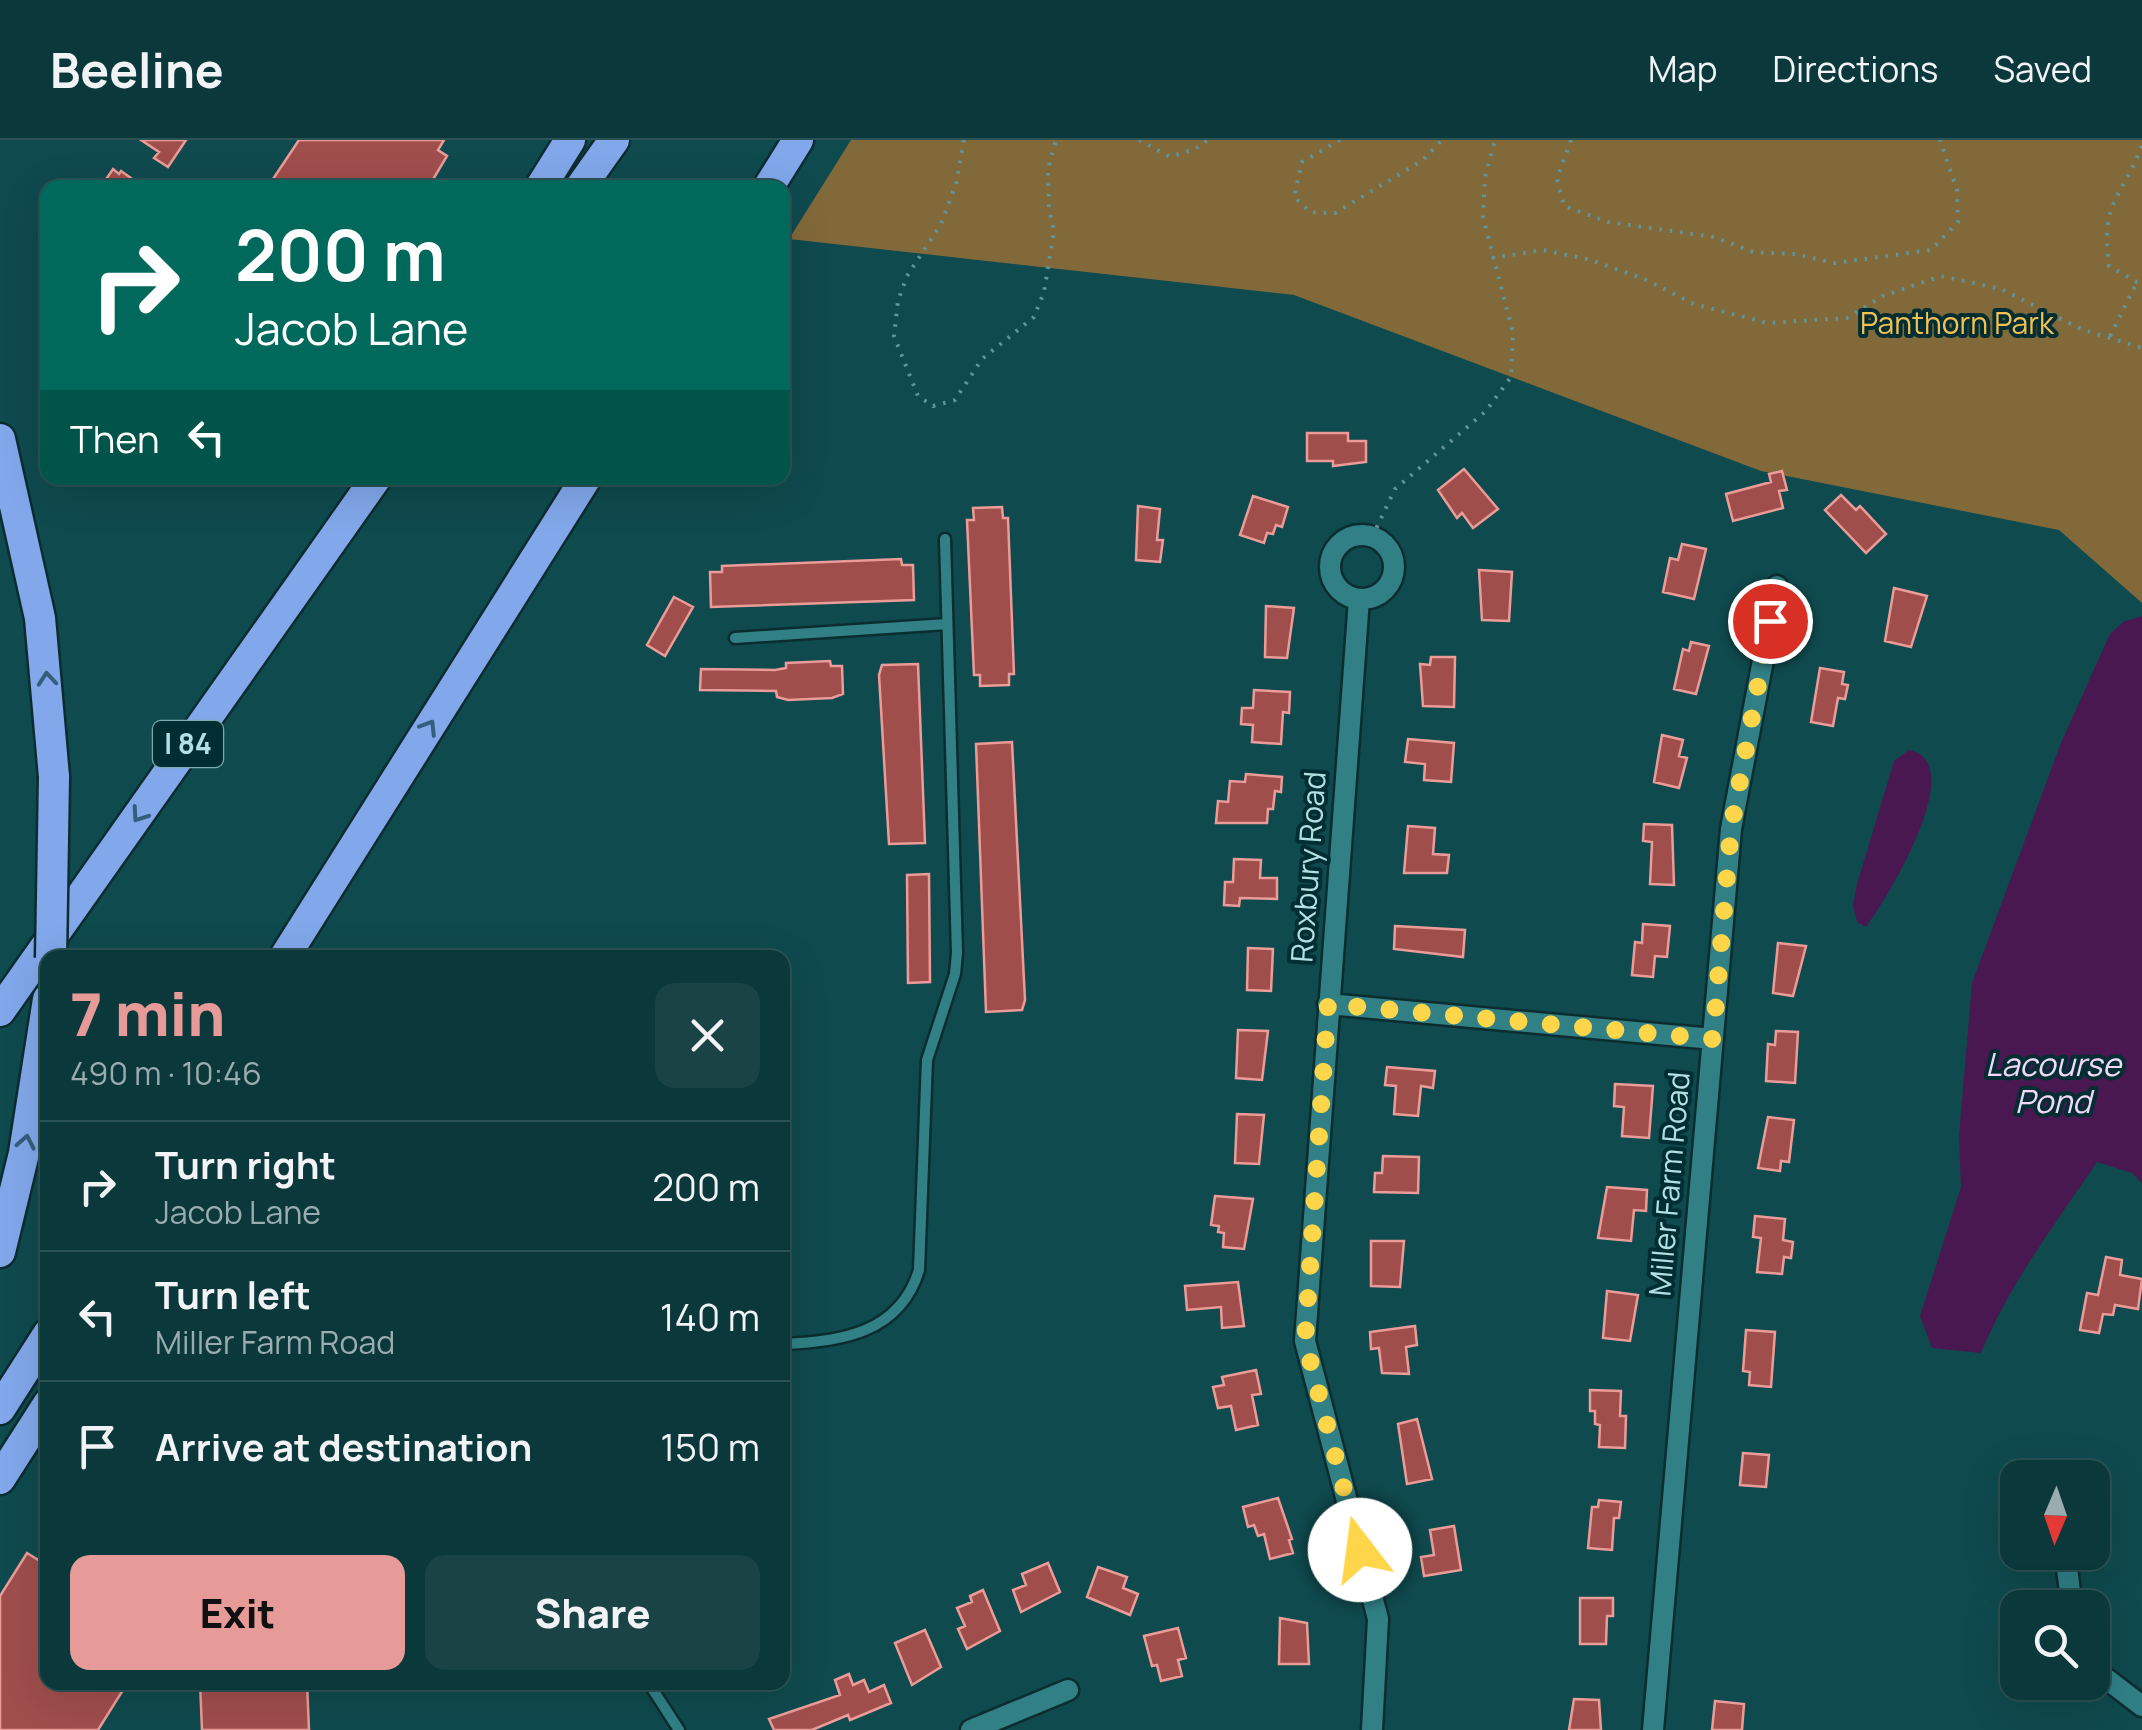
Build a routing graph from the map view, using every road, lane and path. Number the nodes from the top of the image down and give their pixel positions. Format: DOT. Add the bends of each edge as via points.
graph roads {
  1 [pos="570,140"];
  2 [pos="614,140"];
  3 [pos="798,140"];
  4 [pos="964,140"];
  5 [pos="1056,140"];
  6 [pos="1139,140"];
  7 [pos="1208,140"];
  8 [pos="1340,140"];
  9 [pos="1442,140"];
  10 [pos="1496,140"];
  11 [pos="1571,140"];
  12 [pos="1940,140"];
  13 [pos="2142,146"];
  14 [pos="545,180"];
  15 [pos="586,180"];
  16 [pos="773,180"];
  17 [pos="1492,258"];
  18 [pos="2140,282"];
  19 [pos="2108,338"];
  20 [pos="2142,348"];
  21 [pos="0,439"];
  22 [pos="355,485"];
  23 [pos="371,485"];
  24 [pos="582,485"];
  25 [pos="1372,537"];
  26 [pos="945,539"];
  27 [pos="1777,586"];
  28 [pos="1359,599"];
  29 [pos="947,624"];
  30 [pos="735,638"];
  31 [pos="216,705"];
  32 [pos="395,780"];
  33 [pos="43,950"];
  34 [pos="51,950"];
  35 [pos="289,950"];
  36 [pos="307,950"];
  37 [pos="40,954"];
  38 [pos="1328,1004"];
  39 [pos="0,1011"];
  40 [pos="1713,1039"];
  41 [pos="40,1056"];
  42 [pos="0,1252"];
  43 [pos="790,1343"];
  44 [pos="40,1346"];
  45 [pos="0,1409"];
  46 [pos="40,1417"];
  47 [pos="0,1480"];
  48 [pos="2110,1682"];
  49 [pos="653,1690"];
  50 [pos="1068,1690"];
  51 [pos="2142,1706"];
  52 [pos="679,1730"];
  53 [pos="971,1730"];
  54 [pos="1372,1730"];
  55 [pos="1653,1730"];
  1 -- 14 [label="highway"];
  2 -- 15 [label="highway"];
  3 -- 16 [label="highway"];
  4 -- 5 [label="path" via="941,224 907,276 896,318 894,336 905,366 918,396 933,406 955,400 982,359 1034,317 1054,231 1048,168"];
  6 -- 7 [label="path" via="1170,158"];
  8 -- 9 [label="path" via="1302,162 1294,196 1310,212 1335,213 1423,160"];
  10 -- 17 [label="path" via="1483,217"];
  11 -- 12 [label="path" via="1557,179 1564,206 1608,222 1835,263 1931,250 1958,222 1957,190"];
  13 -- 18 [label="path" via="2111,204 2105,233 2109,266"];
  17 -- 19 [label="path" via="1544,250 1587,259 1694,304 1767,324 1847,318 1883,296 1941,276 2002,289"];
  17 -- 25 [label="path" via="1513,333 1511,377 1486,411 1395,489"];
  18 -- 19 [label="path"];
  19 -- 20 [label="path"];
  34 -- 21 [label="highway, one-way, bridge" via="54,777 40,618"];
  22 -- 31 [label="highway"];
  23 -- 31 [label="highway, I 84"];
  32 -- 24 [label="highway, one-way"];
  25 -- 28 [label="street" via="1389,550 1393,575 1380,593"];
  25 -- 28 [label="street" via="1347,539 1330,560 1336,587"];
  26 -- 29 [label="lane"];
  27 -- 40 [label="street, Miller Farm Road" via="1731,829"];
  28 -- 38 [label="street, Roxbury Road"];
  29 -- 30 [label="lane"];
  29 -- 43 [label="lane" via="957,953 927,1060 919,1270 912,1294 857,1336"];
  31 -- 33 [label="highway, I 84, one-way"];
  32 -- 35 [label="highway"];
  32 -- 36 [label="highway"];
  37 -- 39 [label="highway, I 84, one-way"];
  38 -- 40 [label="street"];
  38 -- 54 [label="street, Roxbury Road" via="1305,1341 1378,1619"];
  40 -- 55 [label="street, Miller Farm Road"];
  42 -- 41 [label="highway, one-way"];
  44 -- 45 [label="highway"];
  46 -- 47 [label="highway"];
  48 -- 51 [label="street"];
  49 -- 52 [label="lane"];
  50 -- 53 [label="street"];
}
